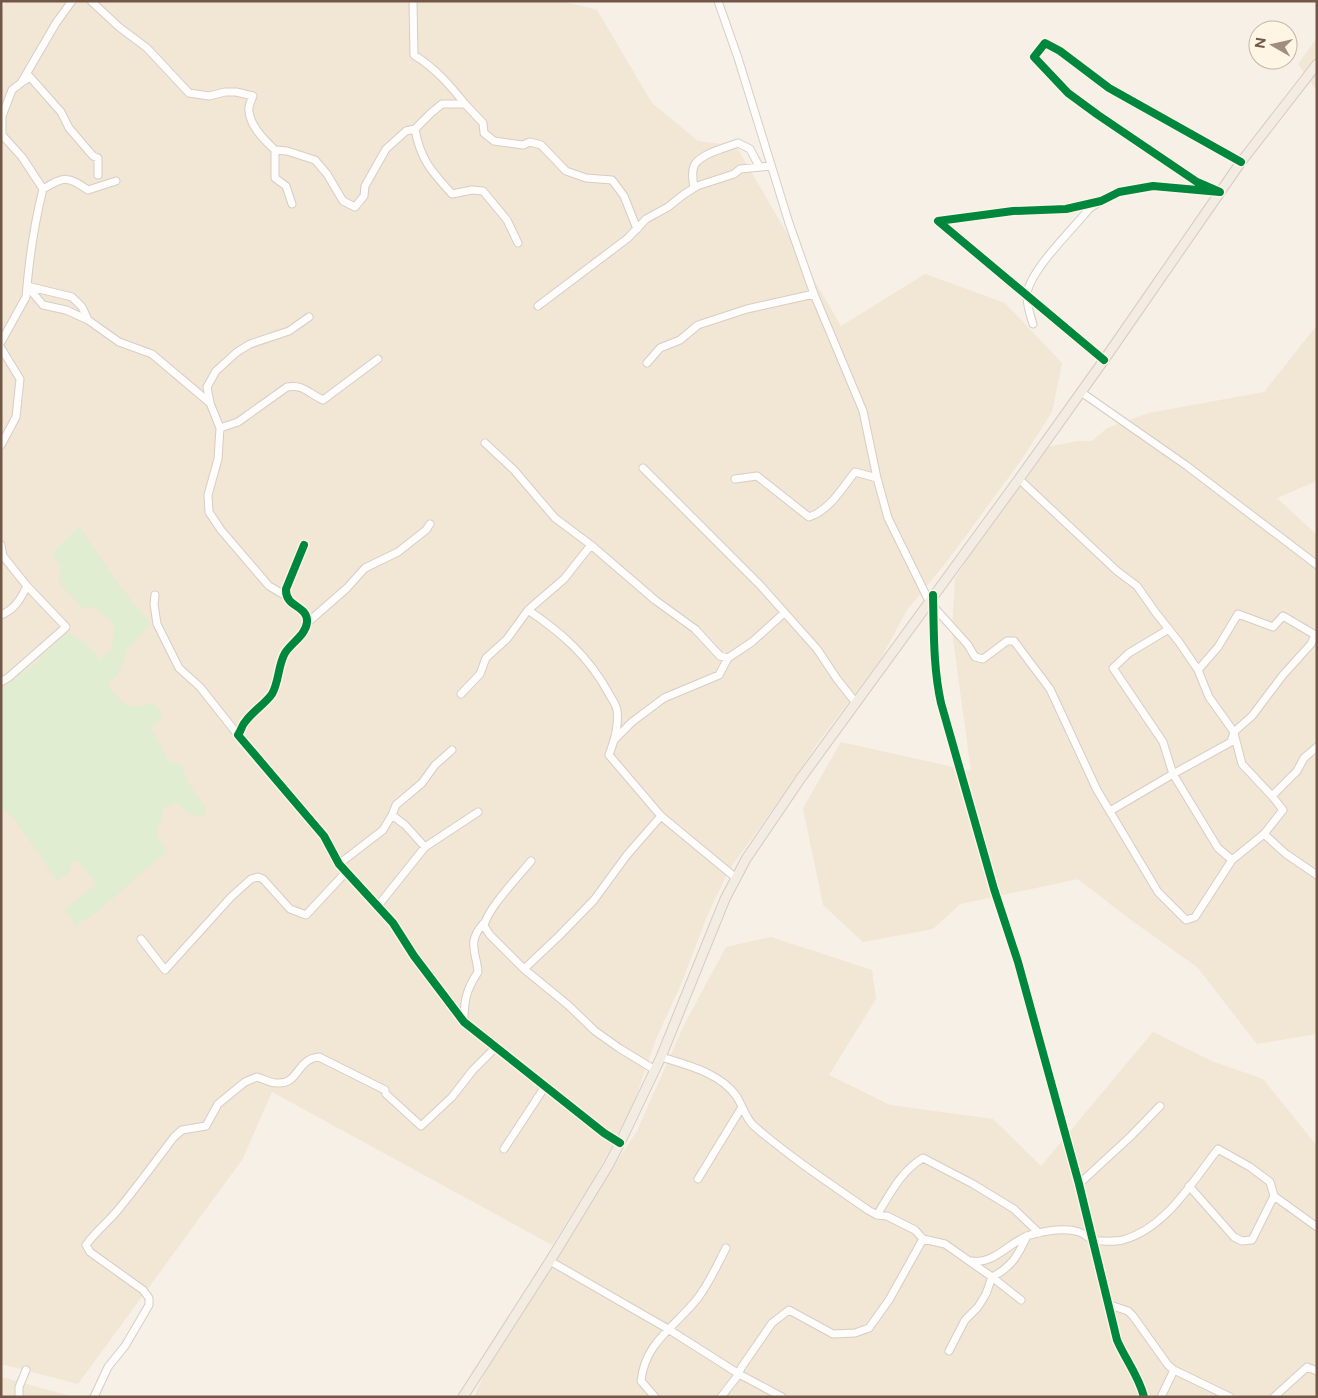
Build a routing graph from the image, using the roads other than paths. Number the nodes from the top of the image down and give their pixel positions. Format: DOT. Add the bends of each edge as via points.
graph roads {
  1 [pos="72,1"];
  2 [pos="91,1"];
  3 [pos="413,1"];
  4 [pos="718,1"];
  5 [pos="1317,64"];
  6 [pos="21,83"];
  7 [pos="464,104"];
  8 [pos="2,115"];
  9 [pos="415,129"];
  10 [pos="275,150"];
  11 [pos="1241,162"];
  12 [pos="759,166"];
  13 [pos="771,166"];
  14 [pos="98,175"];
  15 [pos="116,181"];
  16 [pos="694,188"];
  17 [pos="43,189"];
  18 [pos="1220,192"];
  19 [pos="1100,201"];
  20 [pos="292,204"];
  21 [pos="637,229"];
  22 [pos="518,243"];
  23 [pos="27,286"];
  24 [pos="814,294"];
  25 [pos="1027,295"];
  26 [pos="538,306"];
  27 [pos="309,316"];
  28 [pos="88,320"];
  29 [pos="1034,324"];
  30 [pos="1,342"];
  31 [pos="1,348"];
  32 [pos="378,359"];
  33 [pos="1104,360"];
  34 [pos="647,363"];
  35 [pos="1081,392"];
  36 [pos="210,403"];
  37 [pos="220,428"];
  38 [pos="485,443"];
  39 [pos="1,445"];
  40 [pos="643,468"];
  41 [pos="877,478"];
  42 [pos="735,479"];
  43 [pos="1020,479"];
  44 [pos="430,524"];
  45 [pos="1,545"];
  46 [pos="591,545"];
  47 [pos="304,546"];
  48 [pos="2,555"];
  49 [pos="1317,565"];
  50 [pos="27,586"];
  51 [pos="155,595"];
  52 [pos="286,596"];
  53 [pos="932,601"];
  54 [pos="528,610"];
  55 [pos="784,612"];
  56 [pos="1,614"];
  57 [pos="307,623"];
  58 [pos="1169,629"];
  59 [pos="1316,635"];
  60 [pos="728,658"];
  61 [pos="1198,670"];
  62 [pos="1,682"];
  63 [pos="462,694"];
  64 [pos="856,703"];
  65 [pos="1234,732"];
  66 [pos="238,735"];
  67 [pos="614,740"];
  68 [pos="1317,747"];
  69 [pos="452,750"];
  70 [pos="1173,774"];
  71 [pos="1272,796"];
  72 [pos="1110,811"];
  73 [pos="478,812"];
  74 [pos="392,815"];
  75 [pos="661,816"];
  76 [pos="1264,834"];
  77 [pos="425,847"];
  78 [pos="1232,860"];
  79 [pos="531,861"];
  80 [pos="339,864"];
  81 [pos="346,872"];
  82 [pos="1317,875"];
  83 [pos="736,878"];
  84 [pos="377,907"];
  85 [pos="484,924"];
  86 [pos="141,939"];
  87 [pos="524,969"];
  88 [pos="464,1022"];
  89 [pos="496,1047"];
  90 [pos="661,1057"];
  91 [pos="655,1070"];
  92 [pos="546,1085"];
  93 [pos="1160,1106"];
  94 [pos="742,1107"];
  95 [pos="620,1143"];
  96 [pos="504,1149"];
  97 [pos="698,1179"];
  98 [pos="1079,1184"];
  99 [pos="1189,1186"];
  100 [pos="1274,1196"];
  101 [pos="877,1215"];
  102 [pos="1315,1223"];
  103 [pos="1038,1233"];
  104 [pos="1027,1236"];
  105 [pos="924,1239"];
  106 [pos="1092,1240"];
  107 [pos="726,1248"];
  108 [pos="550,1261"];
  109 [pos="970,1261"];
  110 [pos="992,1277"];
  111 [pos="1021,1300"];
  112 [pos="1108,1304"];
  113 [pos="668,1328"];
  114 [pos="949,1351"];
  115 [pos="26,1370"];
  116 [pos="1174,1370"];
  117 [pos="1317,1370"];
  118 [pos="739,1374"];
  119 [pos="19,1397"];
  120 [pos="94,1397"];
  121 [pos="464,1397"];
  122 [pos="655,1397"];
  123 [pos="721,1397"];
  124 [pos="782,1397"];
  125 [pos="1144,1397"];
  126 [pos="1161,1397"];
  127 [pos="1230,1397"];
  128 [pos="1274,1397"];
  1 -- 6 [label="street"];
  2 -- 10 [label="street" via="147,48 189,93 209,96 236,92 253,96 248,109 251,119 263,139"];
  3 -- 7 [label="street" via="414,55 445,79"];
  4 -- 13 [label="street"];
  5 -- 11 [label="main road"];
  6 -- 8 [label="street" via="12,90"];
  6 -- 14 [label="street" via="30,77 51,99 69,128 98,158"];
  7 -- 9 [label="street" via="442,104"];
  7 -- 21 [label="street" via="483,123 484,133 494,141 541,145 566,171 586,178 612,180 624,196"];
  8 -- 17 [label="street" via="2,134"];
  9 -- 10 [label="street" via="406,130 386,149 365,186 364,196 355,207 343,201 315,160"];
  9 -- 22 [label="street" via="418,146 431,170 452,194 482,191 506,220"];
  10 -- 20 [label="street" via="275,178 286,186"];
  11 -- 18 [label="main road"];
  11 -- 18 [label="street" via="1110,88 1045,43 1034,57 1068,93 1098,115 1197,182"];
  12 -- 13 [label="street"];
  12 -- 16 [label="street" via="740,169"];
  12 -- 16 [label="street" via="750,149 738,144 704,157 694,165"];
  13 -- 24 [label="street"];
  15 -- 17 [label="street" via="88,190 68,178"];
  16 -- 21 [label="street" via="646,219"];
  17 -- 23 [label="street"];
  18 -- 19 [label="street" via="1153,186 1119,192"];
  18 -- 33 [label="main road"];
  19 -- 25 [label="street" via="1089,209 1044,262 1032,279"];
  19 -- 25 [label="street" via="1066,209 1013,211 938,221"];
  21 -- 26 [label="street"];
  23 -- 28 [label="street" via="43,305 66,310"];
  23 -- 28 [label="street" via="72,297"];
  23 -- 30 [label="street" via="26,297"];
  24 -- 34 [label="street" via="747,309 698,325 680,340 660,348"];
  24 -- 41 [label="street" via="863,411"];
  25 -- 29 [label="street"];
  25 -- 33 [label="street"];
  27 -- 36 [label="street" via="289,331 250,344 237,352 216,371 207,387"];
  28 -- 36 [label="street" via="119,342 152,354"];
  31 -- 39 [label="street" via="20,379 16,418"];
  32 -- 37 [label="street" via="323,400 301,386 287,387 238,422"];
  33 -- 35 [label="main road"];
  35 -- 43 [label="main road"];
  35 -- 49 [label="street" via="1188,466"];
  36 -- 37 [label="street"];
  37 -- 52 [label="street" via="218,459 208,496 209,512 269,586"];
  38 -- 46 [label="street" via="514,470 555,518"];
  40 -- 55 [label="street"];
  41 -- 42 [label="street" via="855,472 838,495 809,517 757,476"];
  41 -- 53 [label="street" via="888,518"];
  43 -- 53 [label="main road"];
  43 -- 58 [label="street" via="1137,586"];
  44 -- 57 [label="street" via="398,552 365,568"];
  45 -- 48 [label="street"];
  46 -- 54 [label="street" via="564,579"];
  46 -- 60 [label="street" via="655,600 695,629 720,656"];
  47 -- 52 [label="street"];
  48 -- 50 [label="street"];
  50 -- 56 [label="street" via="12,610"];
  50 -- 62 [label="street" via="66,627"];
  51 -- 66 [label="street" via="157,624 179,668 200,687"];
  52 -- 57 [label="street" via="304,612"];
  53 -- 64 [label="main road"];
  53 -- 72 [label="street" via="975,658 983,659 1007,641 1014,641 1050,689"];
  53 -- 98 [label="street" via="935,664 941,703 1018,962"];
  54 -- 63 [label="street" via="507,640 486,658 480,674"];
  54 -- 67 [label="street" via="556,629 587,660 605,687 617,710"];
  55 -- 60 [label="street" via="752,642"];
  55 -- 64 [label="street" via="817,649"];
  57 -- 66 [label="street" via="282,658 273,692 245,722"];
  58 -- 61 [label="street"];
  58 -- 70 [label="street" via="1129,653 1113,668 1163,742"];
  59 -- 61 [label="street" via="1283,616 1273,627 1238,614 1218,647"];
  59 -- 65 [label="street" via="1252,716"];
  60 -- 67 [label="street" via="718,675 664,698"];
  61 -- 65 [label="street" via="1209,698"];
  64 -- 83 [label="main road" via="770,822"];
  65 -- 70 [label="street" via="1231,742"];
  65 -- 71 [label="street" via="1242,764"];
  66 -- 80 [label="street" via="324,836"];
  67 -- 75 [label="street" via="609,756"];
  68 -- 71 [label="street"];
  69 -- 74 [label="street" via="422,783 396,805"];
  70 -- 72 [label="street"];
  70 -- 78 [label="street" via="1218,848"];
  71 -- 76 [label="street" via="1283,810"];
  72 -- 78 [label="street" via="1158,892 1186,920 1195,917"];
  73 -- 77 [label="street"];
  74 -- 77 [label="street"];
  74 -- 80 [label="street" via="383,830"];
  75 -- 83 [label="street"];
  75 -- 87 [label="street" via="594,900"];
  76 -- 78 [label="street"];
  76 -- 82 [label="street"];
  77 -- 84 [label="street"];
  79 -- 85 [label="street"];
  80 -- 81 [label="street"];
  81 -- 84 [label="street"];
  81 -- 86 [label="street" via="306,915 290,910 263,879 251,879 165,970"];
  83 -- 90 [label="main road"];
  84 -- 88 [label="street" via="393,923"];
  85 -- 87 [label="street" via="490,935"];
  85 -- 88 [label="street" via="473,940 478,972 464,1000"];
  87 -- 91 [label="street" via="595,1031"];
  88 -- 89 [label="street"];
  89 -- 92 [label="street"];
  89 -- 120 [label="street" via="452,1097 421,1126 386,1092 319,1057 306,1060 286,1083 257,1077 246,1082 218,1104 206,1126 182,1130 86,1244 90,1252 149,1298 149,1305 125,1346 108,1367"];
  90 -- 91 [label="main road"];
  90 -- 94 [label="street" via="720,1080 737,1096"];
  91 -- 95 [label="main road"];
  92 -- 95 [label="street"];
  92 -- 96 [label="street"];
  93 -- 98 [label="street"];
  94 -- 97 [label="street"];
  94 -- 101 [label="street" via="752,1124 792,1157"];
  95 -- 108 [label="main road"];
  98 -- 106 [label="street"];
  99 -- 100 [label="street" via="1218,1149 1270,1182"];
  99 -- 100 [label="street" via="1234,1237 1242,1241 1252,1240"];
  99 -- 106 [label="street" via="1167,1214 1150,1226 1122,1240"];
  100 -- 102 [label="street"];
  101 -- 103 [label="street" via="911,1165 923,1158 1014,1209"];
  101 -- 105 [label="street" via="887,1216 915,1230"];
  103 -- 104 [label="street"];
  103 -- 106 [label="street" via="1072,1230"];
  104 -- 109 [label="street" via="987,1261"];
  104 -- 110 [label="street" via="1005,1271"];
  105 -- 109 [label="street" via="946,1244"];
  105 -- 118 [label="street" via="869,1328 855,1333 833,1334 789,1310 772,1323"];
  106 -- 112 [label="street"];
  107 -- 113 [label="street" via="699,1297"];
  108 -- 113 [label="street"];
  108 -- 121 [label="main road"];
  109 -- 110 [label="street"];
  110 -- 111 [label="street"];
  110 -- 114 [label="street" via="986,1294 965,1320"];
  112 -- 116 [label="street" via="1128,1311"];
  112 -- 125 [label="street" via="1117,1340"];
  113 -- 118 [label="street"];
  113 -- 122 [label="street" via="651,1348 642,1368 641,1381"];
  115 -- 119 [label="street" via="19,1386"];
  116 -- 126 [label="street"];
  116 -- 127 [label="street"];
  117 -- 128 [label="street" via="1307,1367"];
  118 -- 123 [label="street"];
  118 -- 124 [label="street"];
}
